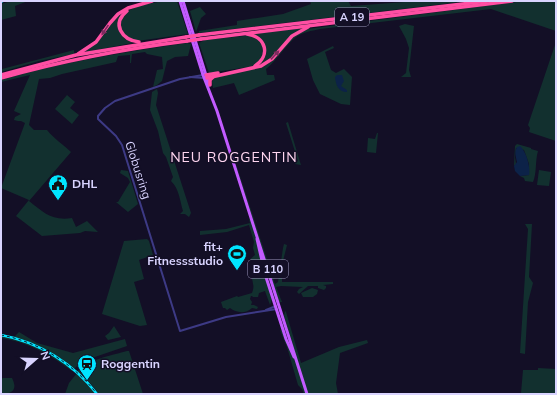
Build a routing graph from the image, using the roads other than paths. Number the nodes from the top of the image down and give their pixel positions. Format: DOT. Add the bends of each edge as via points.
graph roads {
  1 [pos="152,1"];
  2 [pos="180,1"];
  3 [pos="183,1"];
  4 [pos="488,1"];
  5 [pos="512,1"];
  6 [pos="134,7"];
  7 [pos="313,25"];
  8 [pos="242,34"];
  9 [pos="200,37"];
  10 [pos="186,39"];
  11 [pos="144,43"];
  12 [pos="76,55"];
  13 [pos="201,68"];
  14 [pos="1,75"];
  15 [pos="196,76"];
  16 [pos="205,76"];
  17 [pos="214,76"];
  18 [pos="189,77"];
  19 [pos="1,78"];
  20 [pos="210,85"];
  21 [pos="212,96"];
  22 [pos="278,307"];
  23 [pos="307,394"];
  1 -- 6 [label="highway"];
  2 -- 13 [label="main road, B 110"];
  3 -- 16 [label="main road, B 110"];
  4 -- 9 [label="highway, A 19"];
  5 -- 7 [label="highway, A 19"];
  6 -- 11 [label="highway" via="122,16 120,31 128,40"];
  6 -- 12 [label="highway, one-way" via="118,14 96,42"];
  7 -- 8 [label="highway, A 19"];
  17 -- 7 [label="highway, one-way" via="261,66 272,59 292,36"];
  8 -- 9 [label="highway, A 19"];
  8 -- 16 [label="highway" via="256,36 262,42 265,51 261,62 253,67"];
  9 -- 10 [label="highway, A 19, bridge"];
  10 -- 11 [label="highway, A 19"];
  10 -- 19 [label="highway, A 19" via="72,60"];
  11 -- 12 [label="highway, A 19"];
  12 -- 14 [label="highway, A 19"];
  13 -- 15 [label="street"];
  13 -- 16 [label="main road, B 110"];
  15 -- 16 [label="street"];
  15 -- 18 [label="street"];
  16 -- 17 [label="highway"];
  16 -- 18 [label="street"];
  16 -- 20 [label="main road, B 110"];
  16 -- 21 [label="main road, B 110"];
  17 -- 20 [label="highway" via="210,80"];
  18 -- 22 [label="street, Globusring" via="112,103 98,117 122,145 179,329 181,331"];
  20 -- 21 [label="main road, B 110"];
  21 -- 22 [label="main road, B 110" via="256,234 260,258"];
  22 -- 23 [label="main road, B 110"];
}
